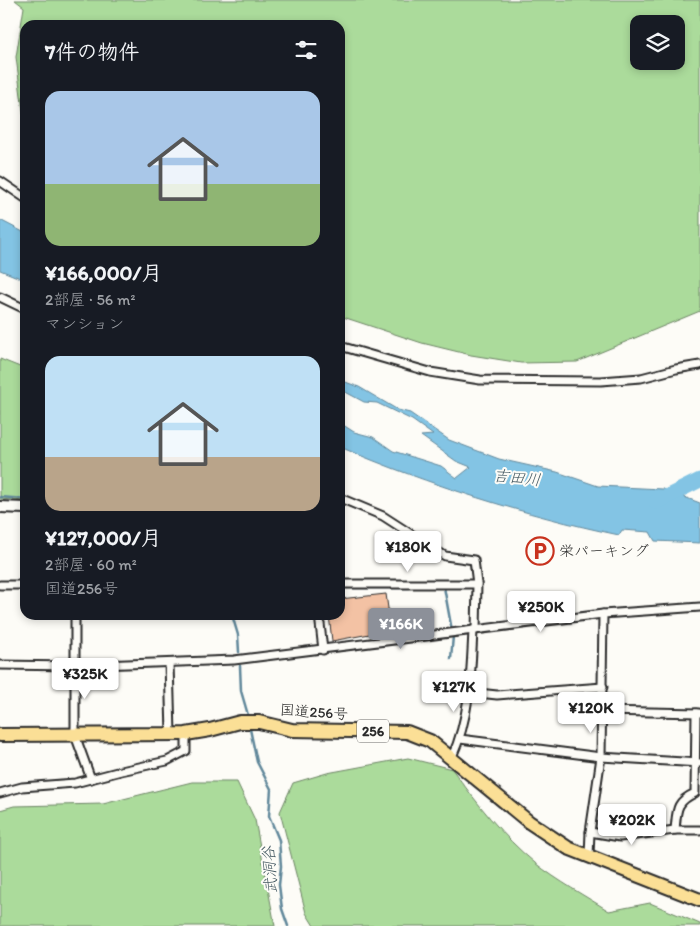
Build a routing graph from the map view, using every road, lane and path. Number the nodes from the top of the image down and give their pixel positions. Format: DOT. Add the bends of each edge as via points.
graph roads {
  1 [pos="0,181"];
  2 [pos="20,195"];
  3 [pos="0,297"];
  4 [pos="20,307"];
  5 [pos="345,347"];
  6 [pos="700,365"];
  7 [pos="345,500"];
  8 [pos="0,507"];
  9 [pos="20,508"];
  10 [pos="345,584"];
  11 [pos="476,584"];
  12 [pos="0,585"];
  13 [pos="20,586"];
  14 [pos="700,607"];
  15 [pos="603,614"];
  16 [pos="75,620"];
  17 [pos="320,620"];
  18 [pos="475,630"];
  19 [pos="323,650"];
  20 [pos="169,663"];
  21 [pos="0,665"];
  22 [pos="73,666"];
  23 [pos="603,687"];
  24 [pos="469,692"];
  25 [pos="602,711"];
  26 [pos="698,714"];
  27 [pos="171,734"];
  28 [pos="186,734"];
  29 [pos="0,735"];
  30 [pos="75,735"];
  31 [pos="460,739"];
  32 [pos="452,757"];
  33 [pos="601,758"];
  34 [pos="697,763"];
  35 [pos="91,779"];
  36 [pos="0,793"];
  37 [pos="675,830"];
  38 [pos="700,830"];
  39 [pos="590,832"];
  40 [pos="589,856"];
  41 [pos="700,900"];
  1 -- 2 [label="street"];
  3 -- 4 [label="street"];
  5 -- 6 [label="street" via="430,372 480,380 601,381 641,378"];
  7 -- 11 [label="street" via="383,516 445,556 474,560"];
  8 -- 9 [label="street"];
  10 -- 11 [label="street"];
  11 -- 18 [label="street"];
  12 -- 13 [label="street"];
  14 -- 15 [label="street"];
  15 -- 18 [label="street"];
  15 -- 23 [label="street"];
  16 -- 22 [label="street"];
  17 -- 19 [label="street"];
  18 -- 19 [label="street"];
  18 -- 24 [label="street"];
  19 -- 20 [label="street"];
  20 -- 22 [label="street"];
  20 -- 27 [label="street"];
  21 -- 22 [label="street"];
  22 -- 30 [label="street"];
  23 -- 24 [label="street" via="497,695"];
  23 -- 25 [label="street"];
  24 -- 31 [label="street"];
  25 -- 26 [label="street"];
  25 -- 33 [label="street"];
  26 -- 34 [label="street"];
  27 -- 28 [label="highway, 国道256号 / 256"];
  27 -- 30 [label="highway, 国道256号 / 256"];
  28 -- 32 [label="highway, 国道256号 / 256" via="240,722 259,722 292,730 407,732 430,741"];
  28 -- 35 [label="street" via="186,751 168,761"];
  29 -- 30 [label="highway, 国道256号 / 256"];
  30 -- 35 [label="street"];
  31 -- 32 [label="street"];
  31 -- 33 [label="street"];
  32 -- 40 [label="highway, 国道256号 / 256" via="529,822 568,848"];
  33 -- 34 [label="street"];
  33 -- 39 [label="street"];
  34 -- 37 [label="street" via="695,794 686,797 678,806"];
  35 -- 36 [label="street" via="58,786 22,787"];
  37 -- 38 [label="street"];
  37 -- 39 [label="street" via="620,836"];
  39 -- 40 [label="street"];
  40 -- 41 [label="highway, 国道256号 / 256"];
}
